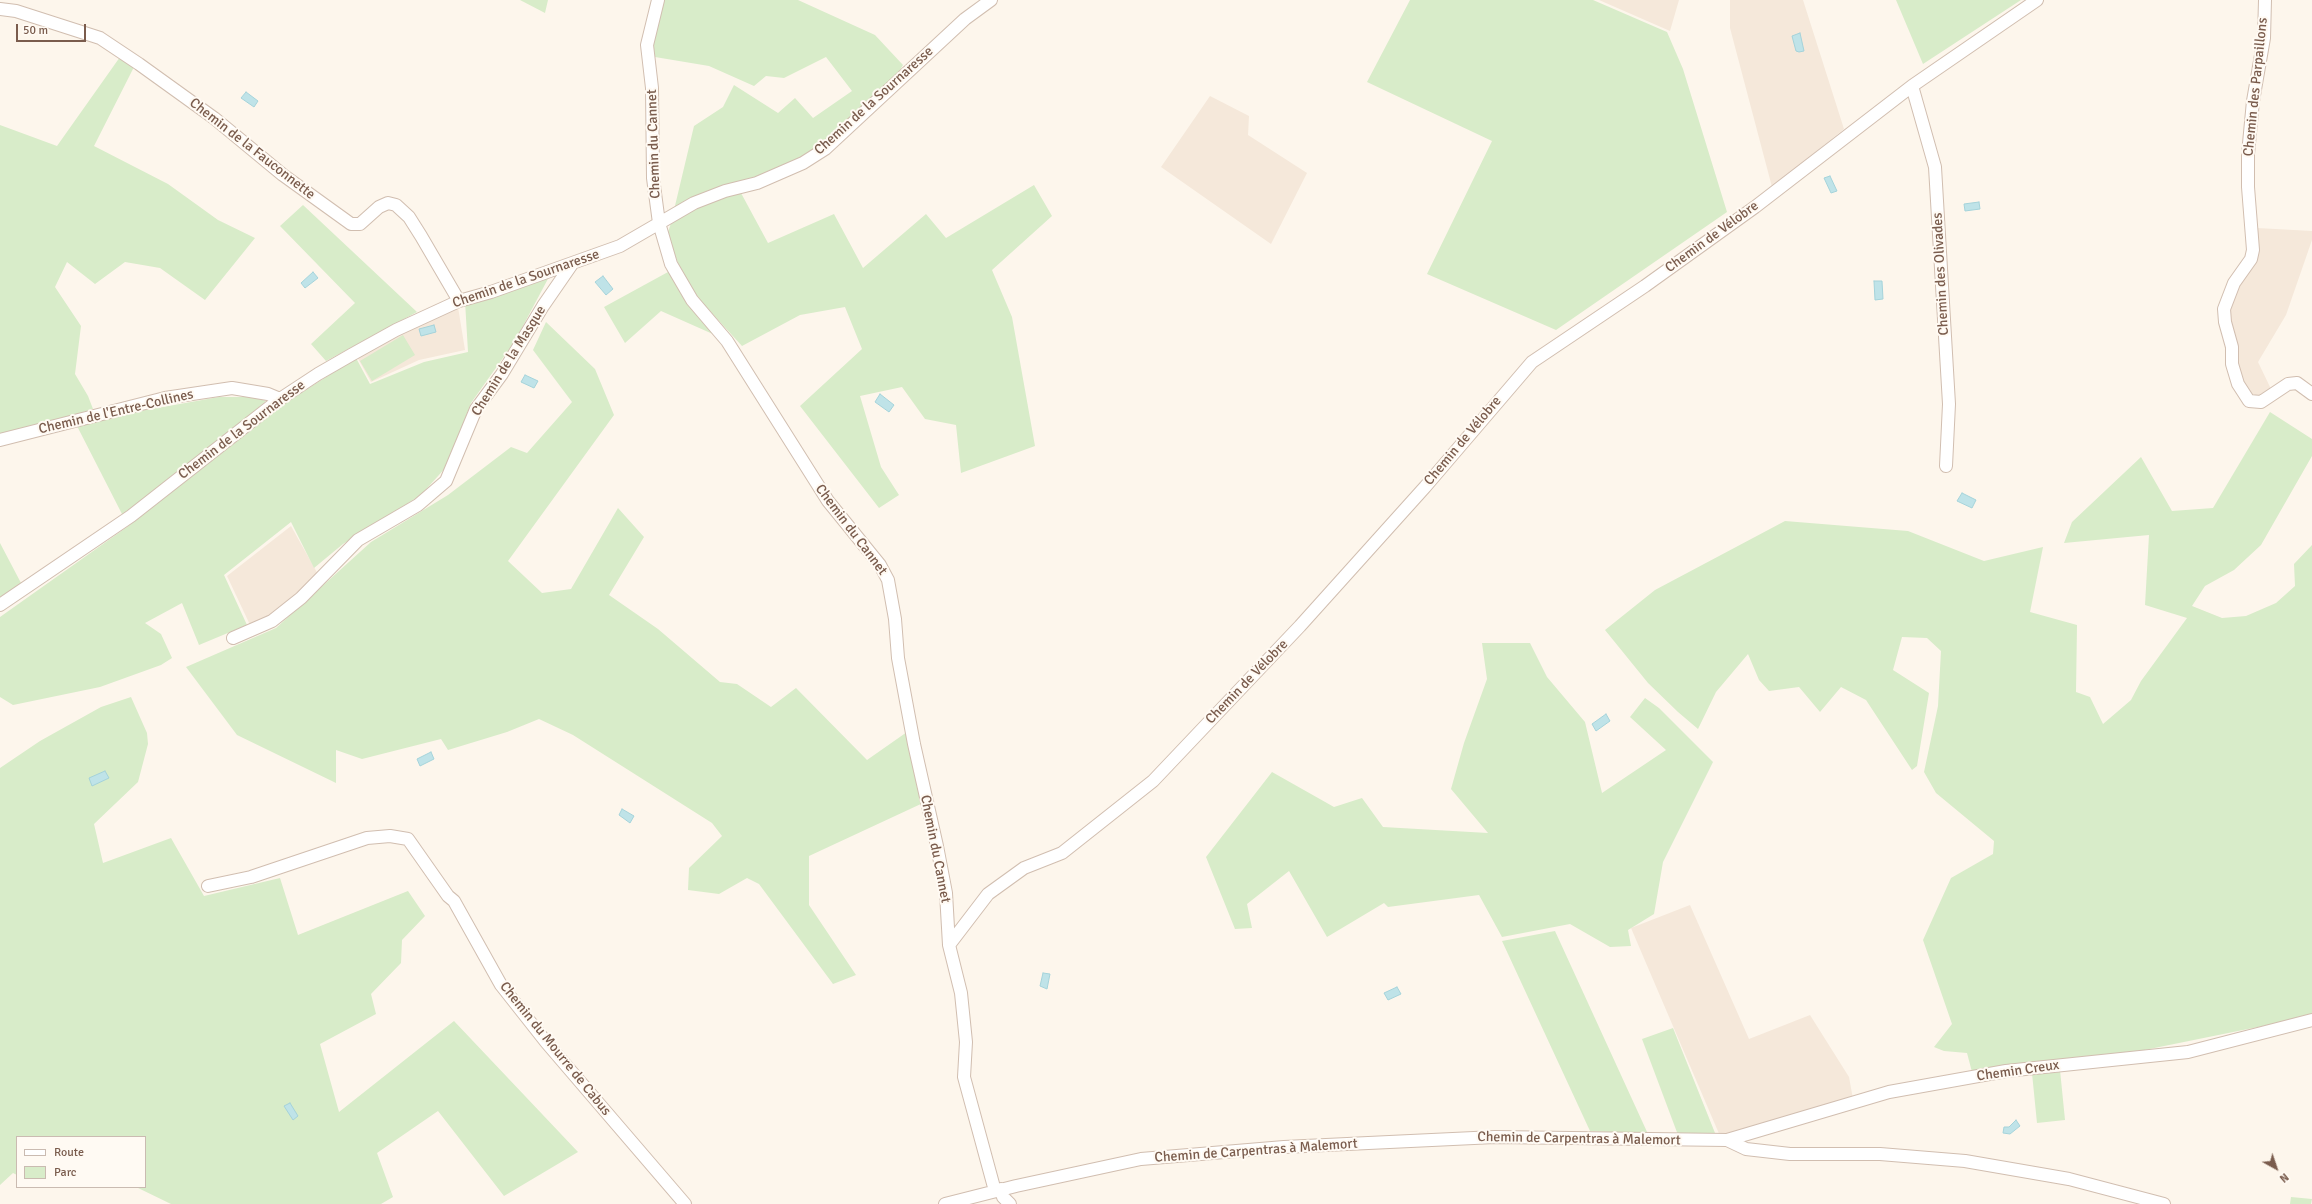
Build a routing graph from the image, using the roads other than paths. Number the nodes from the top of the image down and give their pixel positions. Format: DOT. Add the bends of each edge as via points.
graph roads {
  1 [pos="658,0"];
  2 [pos="991,0"];
  3 [pos="2036,0"];
  4 [pos="2265,0"];
  5 [pos="0,9"];
  6 [pos="1912,86"];
  7 [pos="659,223"];
  8 [pos="572,264"];
  9 [pos="459,301"];
  10 [pos="2312,394"];
  11 [pos="280,399"];
  12 [pos="0,440"];
  13 [pos="1946,466"];
  14 [pos="0,605"];
  15 [pos="233,638"];
  16 [pos="208,886"];
  17 [pos="949,945"];
  18 [pos="2312,1020"];
  19 [pos="1727,1140"];
  20 [pos="998,1190"];
  21 [pos="685,1204"];
  22 [pos="945,1204"];
  23 [pos="1010,1204"];
  24 [pos="2164,1204"];
  1 -- 7 [label="street, Chemin du Cannet" via="647,45 652,88 653,178"];
  2 -- 7 [label="street, Chemin de la Sournaresse" via="965,19 825,149 803,163 757,183 694,203"];
  3 -- 6 [label="street, Chemin de Vélobre"];
  4 -- 10 [label="street, Chemin des Parpaillons" via="2264,38 2252,108 2248,154 2253,250 2234,283 2224,309 2225,322 2238,384 2249,401 2261,402 2288,384 2297,383"];
  5 -- 9 [label="street, Chemin de la Fauconnette" via="16,11 100,38 214,118 282,176 351,224 360,224 379,207 388,203 396,205 409,217"];
  6 -- 13 [label="street, Chemin des Olivades" via="1935,167 1949,404"];
  6 -- 17 [label="street, Chemin de Vélobre" via="1756,207 1532,362 1425,487 1300,626 1153,781 1062,853 1024,868 988,894"];
  7 -- 8 [label="street, Chemin de la Sournaresse" via="620,246"];
  7 -- 17 [label="street, Chemin du Cannet" via="671,264 692,300 727,341 828,501 876,560 888,580 905,697 946,893"];
  8 -- 9 [label="street, Chemin de la Sournaresse"];
  8 -- 15 [label="street, Chemin de la Masque" via="502,374 476,409 446,481 418,505 358,540 301,598 272,621"];
  9 -- 11 [label="street, Chemin de la Sournaresse" via="396,330 318,374"];
  11 -- 12 [label="street, Chemin de l'Entre-Collines" via="268,394 232,388 180,396"];
  11 -- 14 [label="street, Chemin de la Sournaresse" via="131,516"];
  16 -- 21 [label="street, Chemin du Mourre de Cabus" via="251,877 367,838 390,836 408,839 454,901 505,989 546,1042"];
  17 -- 20 [label="street, Chemin du Cannet" via="962,1000 966,1042 964,1077"];
  18 -- 19 [label="street, Chemin Creux" via="2188,1052 2006,1071 1889,1092"];
  19 -- 20 [label="street, Chemin de Carpentras à Malemort" via="1495,1137 1240,1150 1124,1162"];
  19 -- 24 [label="street, Chemin de Carpentras à Malemort" via="1746,1149 1790,1154 1880,1154 1965,1161 2069,1179"];
  20 -- 22 [label="street, Chemin de Carpentras à Malemort"];
  20 -- 23 [label="street, Chemin du Cannet"];
}
